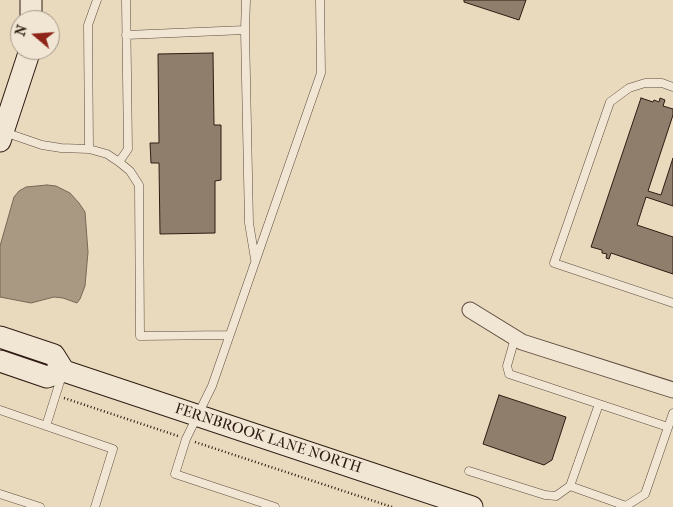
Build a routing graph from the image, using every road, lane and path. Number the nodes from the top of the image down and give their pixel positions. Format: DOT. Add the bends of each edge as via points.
graph roads {
  1 [pos="98,0"];
  2 [pos="126,0"];
  3 [pos="246,0"];
  4 [pos="320,0"];
  5 [pos="245,30"];
  6 [pos="126,35"];
  7 [pos="27,60"];
  8 [pos="673,87"];
  9 [pos="1,134"];
  10 [pos="89,149"];
  11 [pos="119,162"];
  12 [pos="255,261"];
  13 [pos="673,303"];
  14 [pos="470,310"];
  15 [pos="229,335"];
  16 [pos="0,337"];
  17 [pos="515,338"];
  18 [pos="0,361"];
  19 [pos="64,371"];
  20 [pos="673,390"];
  21 [pos="599,404"];
  22 [pos="0,410"];
  23 [pos="673,413"];
  24 [pos="198,416"];
  25 [pos="46,426"];
  26 [pos="668,427"];
  27 [pos="469,471"];
  28 [pos="570,486"];
  29 [pos="0,494"];
  30 [pos="40,507"];
  31 [pos="95,507"];
  32 [pos="275,507"];
  33 [pos="472,507"];
  1 -- 10 [label="lane" via="88,25"];
  2 -- 6 [label="lane"];
  3 -- 5 [label="lane"];
  4 -- 12 [label="lane" via="321,73"];
  5 -- 6 [label="lane"];
  5 -- 12 [label="lane" via="249,223"];
  6 -- 11 [label="lane" via="128,149"];
  7 -- 9 [label="street"];
  8 -- 13 [label="lane" via="645,82 629,88 610,102 554,263"];
  9 -- 10 [label="lane" via="42,145"];
  10 -- 11 [label="lane" via="107,154"];
  11 -- 15 [label="lane" via="139,185 140,336"];
  12 -- 15 [label="lane"];
  14 -- 17 [label="street"];
  15 -- 24 [label="lane"];
  16 -- 19 [label="street, FERNBROOK LANE NORTH" via="54,356"];
  17 -- 20 [label="street"];
  17 -- 21 [label="lane" via="507,366 509,374"];
  18 -- 19 [label="street, FERNBROOK LANE NORTH" via="46,377"];
  19 -- 24 [label="street, FERNBROOK LANE NORTH"];
  19 -- 25 [label="lane"];
  21 -- 26 [label="lane"];
  21 -- 28 [label="lane"];
  22 -- 25 [label="lane"];
  23 -- 26 [label="lane"];
  24 -- 32 [label="lane" via="186,439 175,474"];
  24 -- 33 [label="street, FERNBROOK LANE NORTH"];
  25 -- 31 [label="lane" via="113,449"];
  26 -- 28 [label="lane" via="645,494 626,506"];
  27 -- 28 [label="lane" via="545,495 556,496"];
  29 -- 30 [label="lane"];
}
